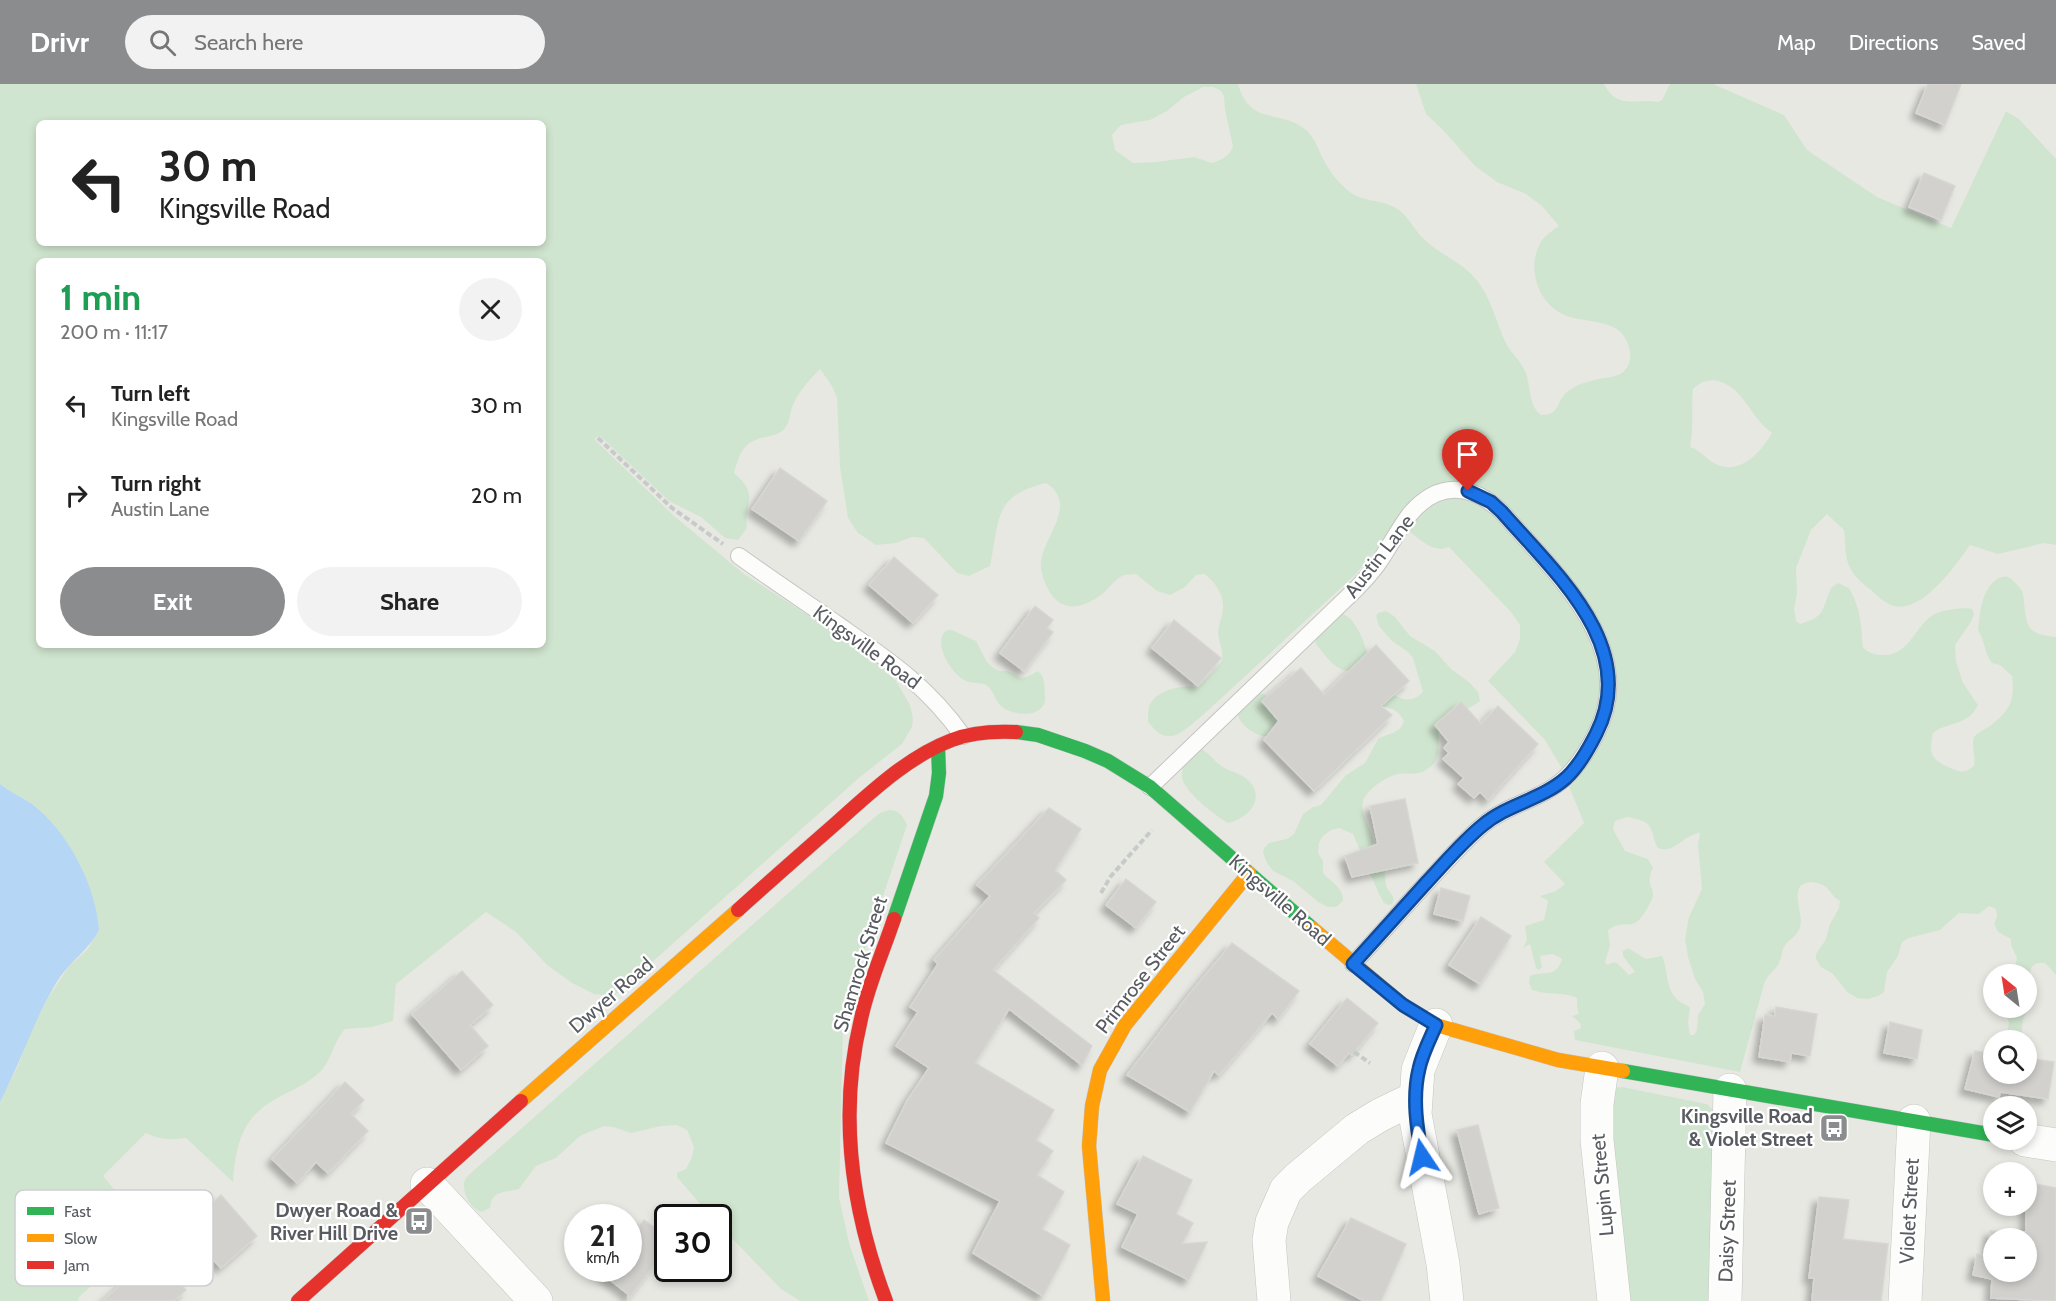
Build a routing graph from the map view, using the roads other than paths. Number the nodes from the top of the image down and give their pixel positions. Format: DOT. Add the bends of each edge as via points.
graph roads {
  1 [pos="739,556"];
  2 [pos="963,736"];
  3 [pos="938,747"];
  4 [pos="1150,787"];
  5 [pos="1249,873"];
  6 [pos="1353,964"];
  7 [pos="1436,1025"];
  8 [pos="1602,1068"];
  9 [pos="1730,1090"];
  10 [pos="1415,1098"];
  11 [pos="1914,1121"];
  12 [pos="1983,1133"];
  13 [pos="2037,1142"];
  14 [pos="2056,1145"];
  15 [pos="427,1184"];
  16 [pos="298,1301"];
  17 [pos="536,1301"];
  18 [pos="886,1301"];
  19 [pos="1103,1301"];
  20 [pos="1274,1301"];
  21 [pos="1447,1301"];
  22 [pos="1614,1301"];
  23 [pos="1725,1301"];
  24 [pos="1905,1301"];
  1 -- 2 [label="lane, Kingsville Road" via="897,666 933,698"];
  2 -- 3 [label="street, Dwyer Road"];
  2 -- 4 [label="street, Kingsville Road" via="1003,732 1054,740 1106,759"];
  3 -- 15 [label="street, Dwyer Road" via="894,774 852,808"];
  3 -- 18 [label="street, Shamrock Street" via="936,796 861,1017 851,1077 851,1150 861,1223"];
  4 -- 5 [label="street, Kingsville Road"];
  4 -- 6 [label="lane, Austin Lane" via="1356,589 1416,508 1434,495 1457,489 1491,502 1571,593 1592,624 1609,674 1604,716 1576,768 1549,790 1479,828"];
  5 -- 6 [label="street, Kingsville Road"];
  5 -- 19 [label="street, Primrose Street" via="1125,1025 1100,1070 1089,1146"];
  6 -- 7 [label="street, Kingsville Road" via="1403,1005"];
  7 -- 8 [label="street, Kingsville Road" via="1558,1060"];
  7 -- 10 [label="street" via="1418,1070"];
  8 -- 9 [label="street, Kingsville Road"];
  8 -- 22 [label="street, Lupin Street" via="1597,1140"];
  9 -- 11 [label="street, Kingsville Road"];
  9 -- 23 [label="street, Daisy Street"];
  10 -- 20 [label="street" via="1356,1129 1286,1190 1269,1240"];
  10 -- 21 [label="street"];
  11 -- 12 [label="street, Kingsville Road"];
  11 -- 24 [label="street, Violet Street"];
  13 -- 14 [label="street"];
  15 -- 16 [label="street, Dwyer Road"];
  15 -- 17 [label="street"];
}
